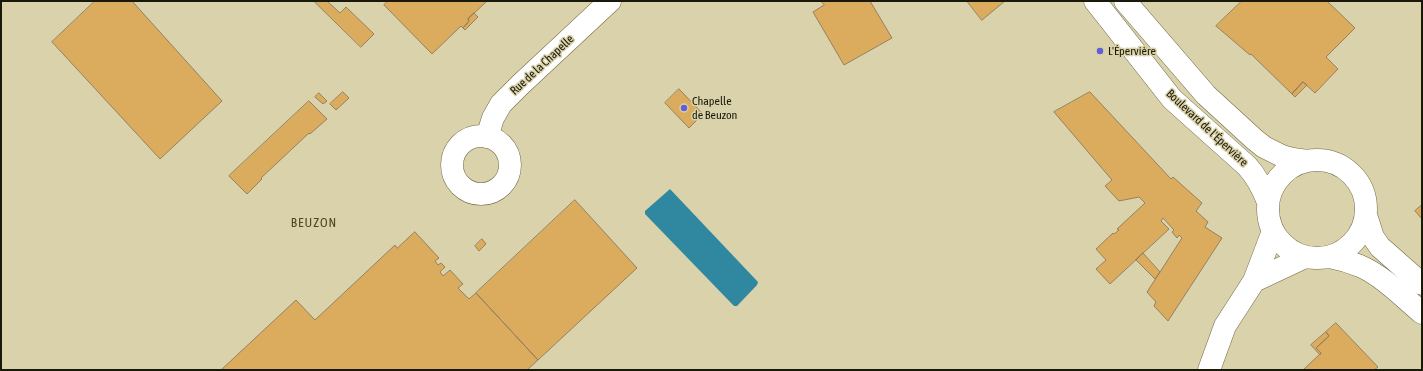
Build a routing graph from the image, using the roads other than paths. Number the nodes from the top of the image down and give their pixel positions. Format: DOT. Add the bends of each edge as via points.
graph roads {
  1 [pos="610,1"];
  2 [pos="1095,1"];
  3 [pos="1125,1"];
  4 [pos="487,137"];
  5 [pos="1307,161"];
  6 [pos="1268,202"];
  7 [pos="1366,215"];
  8 [pos="1273,231"];
  9 [pos="1305,257"];
  10 [pos="1329,257"];
  11 [pos="1254,281"];
  12 [pos="1422,284"];
  13 [pos="1422,314"];
  14 [pos="1209,370"];
  1 -- 4 [label="street, Rue de la Chapelle" via="501,104"];
  2 -- 6 [label="street, Boulevard de l'Épervière" via="1172,99 1255,175"];
  3 -- 5 [label="street, Boulevard de l'Épervière" via="1206,95 1254,139 1282,156"];
  5 -- 6 [label="street" via="1281,175"];
  5 -- 7 [label="street" via="1331,162 1352,173 1364,192"];
  6 -- 8 [label="street" via="1269,220"];
  7 -- 10 [label="street" via="1361,232 1354,242 1340,253"];
  7 -- 12 [label="street" via="1373,237 1380,247"];
  8 -- 9 [label="street" via="1284,245"];
  8 -- 11 [label="street"];
  9 -- 10 [label="street"];
  9 -- 11 [label="street"];
  10 -- 13 [label="street" via="1361,266 1381,279"];
  11 -- 14 [label="street" via="1225,326"];
}
